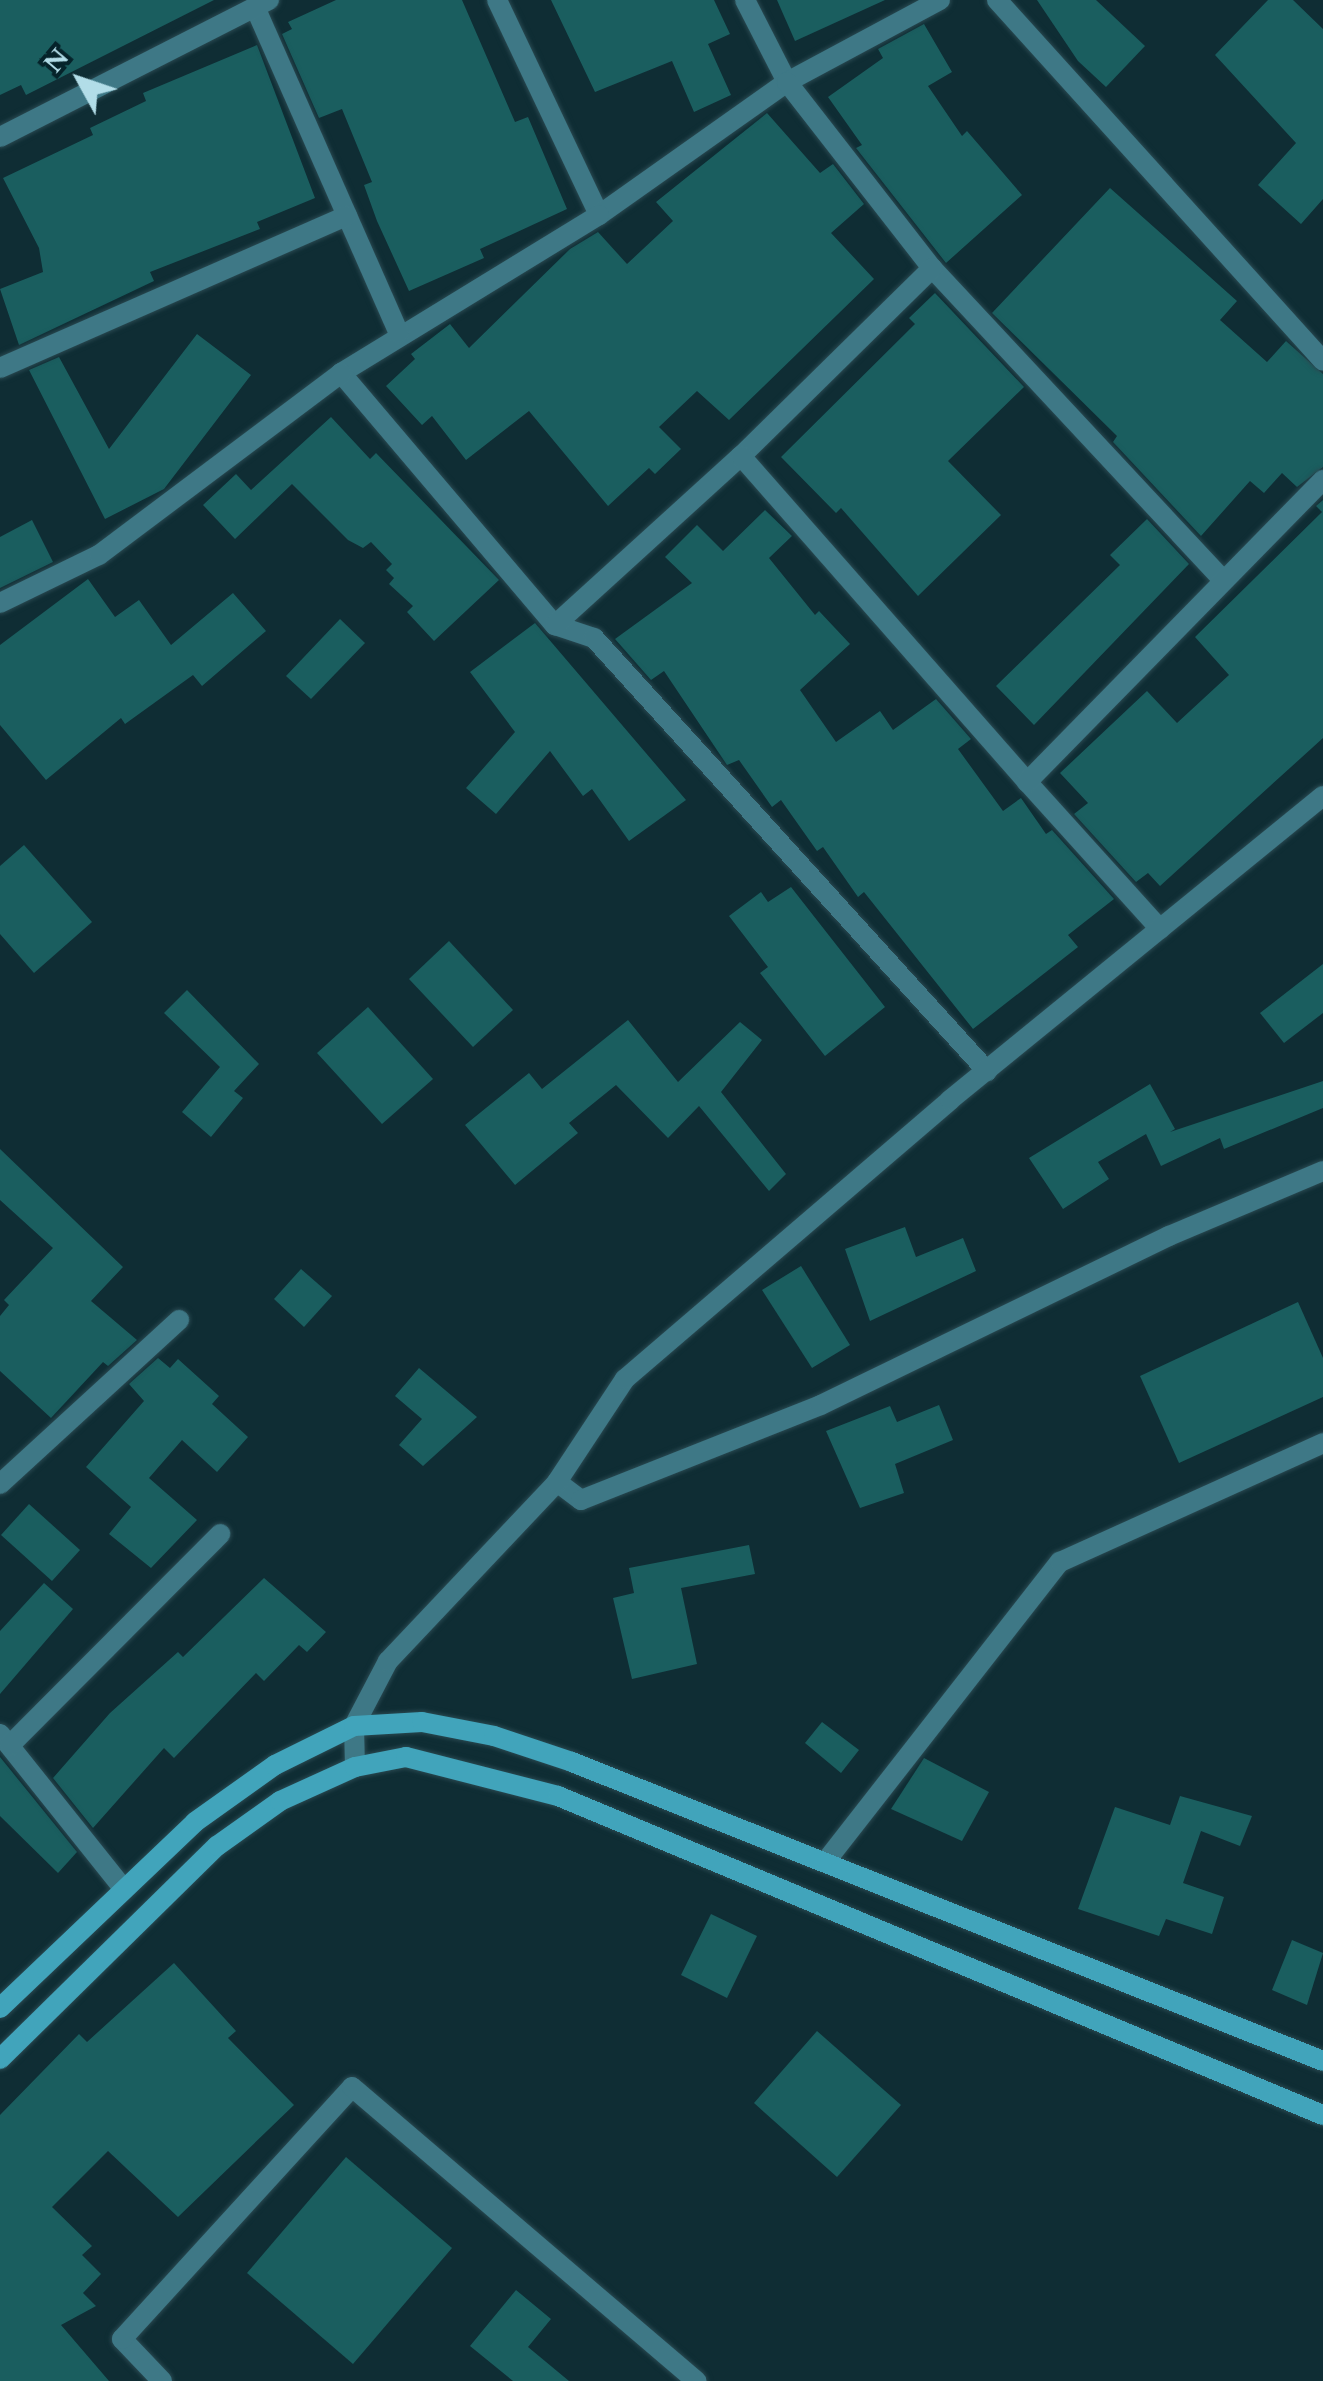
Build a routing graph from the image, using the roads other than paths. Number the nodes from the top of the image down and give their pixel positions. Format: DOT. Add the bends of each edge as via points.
graph roads {
  1 [pos="497,0"];
  2 [pos="745,0"];
  3 [pos="940,0"];
  4 [pos="997,0"];
  5 [pos="262,3"];
  6 [pos="787,82"];
  7 [pos="0,137"];
  8 [pos="598,215"];
  9 [pos="347,216"];
  10 [pos="932,268"];
  11 [pos="399,333"];
  12 [pos="1323,361"];
  13 [pos="0,368"];
  14 [pos="340,373"];
  15 [pos="740,456"];
  16 [pos="1323,480"];
  17 [pos="1220,577"];
  18 [pos="0,604"];
  19 [pos="556,626"];
  20 [pos="1027,782"];
  21 [pos="1323,796"];
  22 [pos="1160,929"];
  23 [pos="987,1070"];
  24 [pos="1323,1171"];
  25 [pos="179,1320"];
  26 [pos="1323,1443"];
  27 [pos="557,1482"];
  28 [pos="0,1484"];
  29 [pos="220,1534"];
  30 [pos="354,1726"];
  31 [pos="5,1740"];
  32 [pos="355,1767"];
  33 [pos="826,1861"];
  34 [pos="123,1888"];
  35 [pos="0,2008"];
  36 [pos="1321,2058"];
  37 [pos="0,2059"];
  38 [pos="1323,2115"];
  39 [pos="162,2381"];
  40 [pos="696,2381"];
  1 -- 8 [label="street"];
  2 -- 6 [label="street"];
  3 -- 6 [label="street"];
  4 -- 12 [label="street"];
  5 -- 7 [label="street"];
  5 -- 9 [label="street"];
  6 -- 8 [label="street"];
  6 -- 10 [label="street"];
  8 -- 11 [label="street"];
  9 -- 11 [label="street"];
  9 -- 13 [label="street"];
  10 -- 15 [label="street"];
  10 -- 17 [label="street"];
  11 -- 14 [label="street"];
  14 -- 18 [label="street" via="99,555"];
  14 -- 19 [label="street"];
  15 -- 19 [label="street"];
  15 -- 20 [label="street"];
  16 -- 17 [label="street"];
  17 -- 20 [label="street"];
  19 -- 23 [label="street" via="594,638"];
  20 -- 22 [label="street"];
  21 -- 22 [label="street"];
  22 -- 23 [label="street"];
  23 -- 27 [label="street" via="626,1378"];
  24 -- 27 [label="street" via="1169,1236 821,1406 581,1500"];
  25 -- 28 [label="street"];
  26 -- 33 [label="street" via="1060,1562"];
  27 -- 30 [label="street" via="388,1661"];
  29 -- 31 [label="street"];
  30 -- 32 [label="street"];
  30 -- 33 [label="main road" via="422,1722 494,1736"];
  30 -- 34 [label="main road" via="275,1765 195,1822"];
  31 -- 34 [label="street"];
  32 -- 37 [label="main road" via="280,1801 217,1846"];
  32 -- 38 [label="main road" via="406,1757 558,1796"];
  33 -- 36 [label="main road"];
  34 -- 35 [label="main road"];
  39 -- 40 [label="street" via="122,2338 352,2087"];
}
